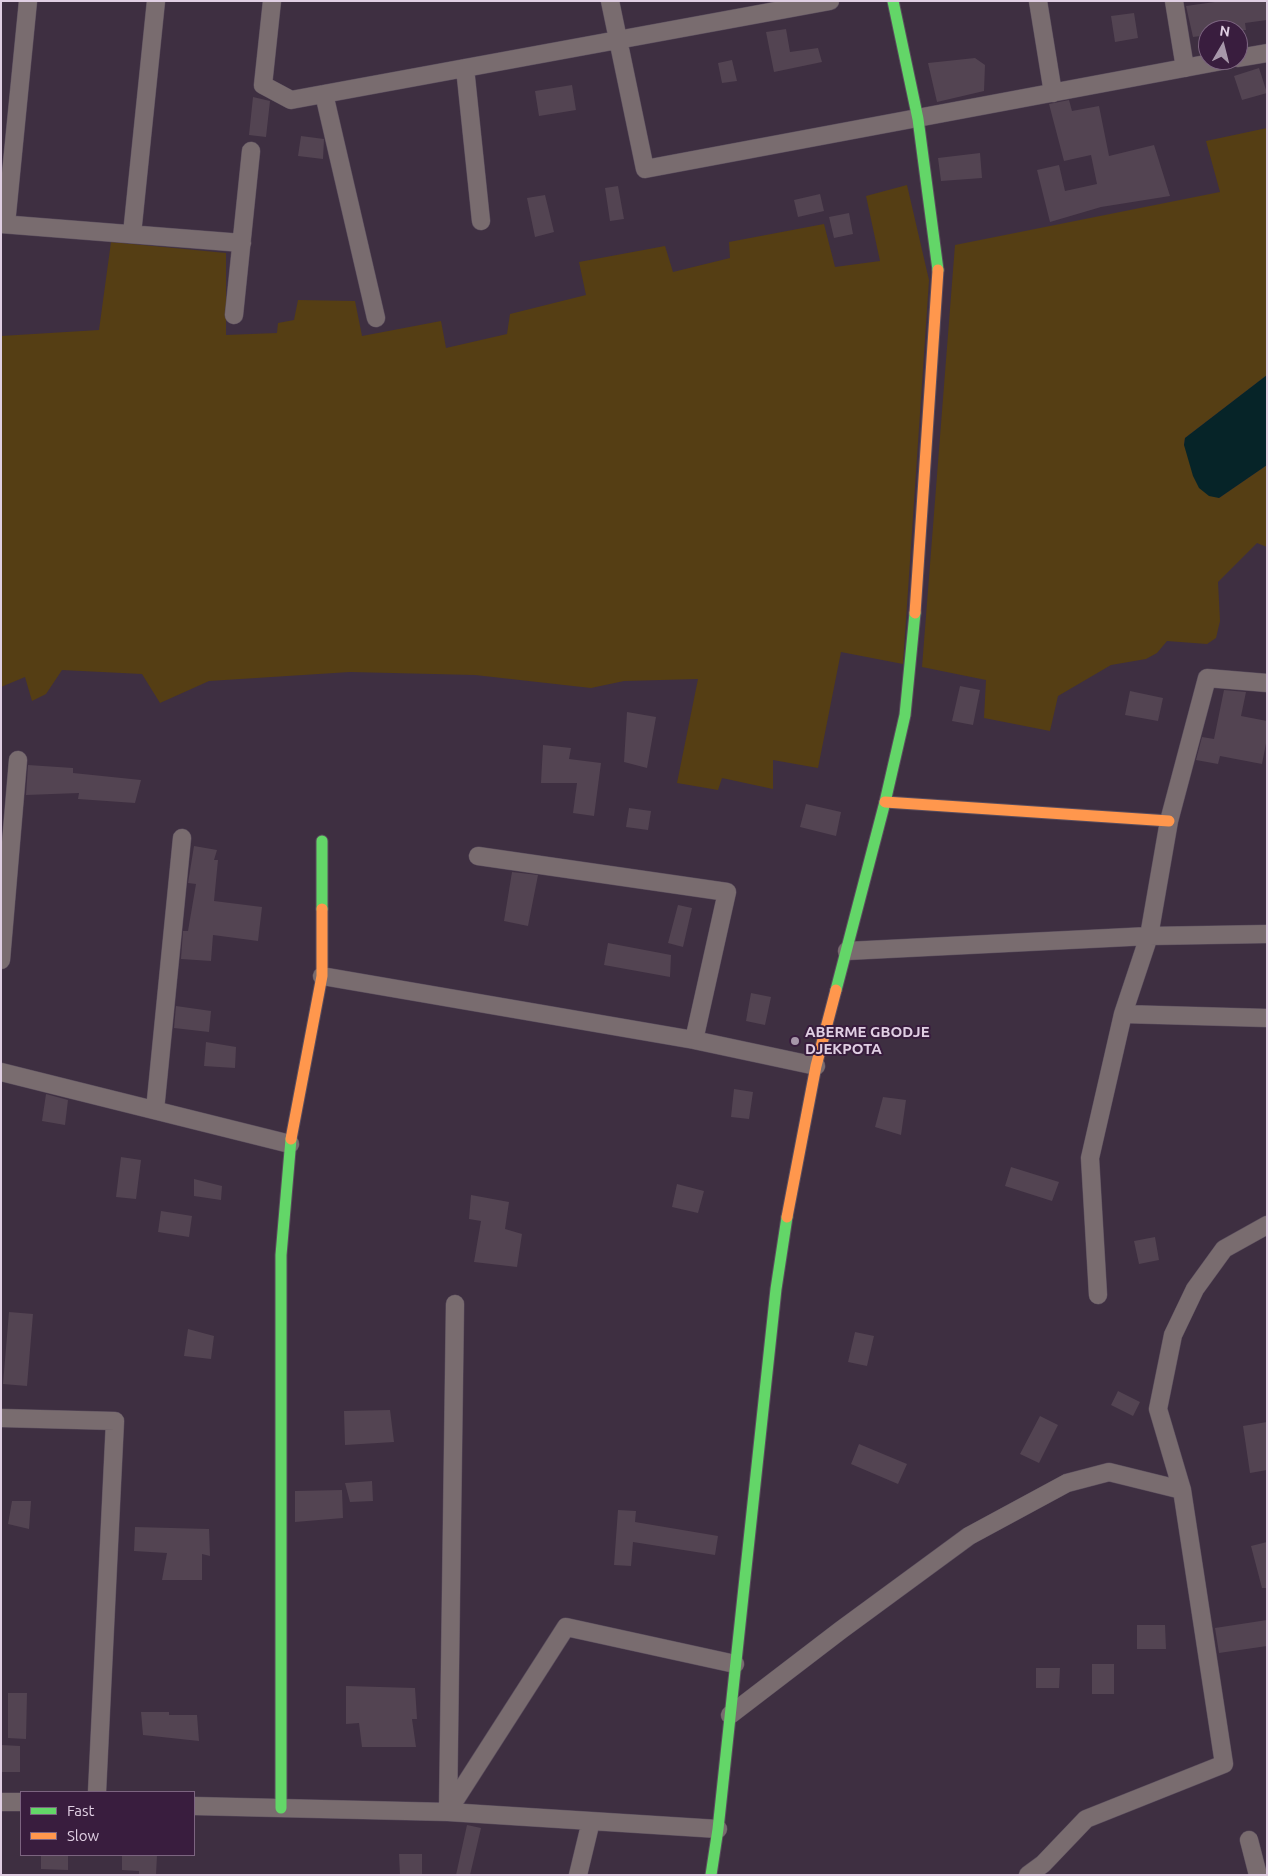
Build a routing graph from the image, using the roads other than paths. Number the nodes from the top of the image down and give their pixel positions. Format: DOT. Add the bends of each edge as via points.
graph roads {
  1 [pos="28,1"];
  2 [pos="156,1"];
  3 [pos="272,1"];
  4 [pos="610,1"];
  5 [pos="830,1"];
  6 [pos="893,1"];
  7 [pos="1038,1"];
  8 [pos="1174,1"];
  9 [pos="618,40"];
  10 [pos="1267,52"];
  11 [pos="1248,56"];
  12 [pos="1198,66"];
  13 [pos="465,68"];
  14 [pos="1185,68"];
  15 [pos="1052,93"];
  16 [pos="324,94"];
  17 [pos="918,119"];
  18 [pos="251,151"];
  19 [pos="481,221"];
  20 [pos="4,224"];
  21 [pos="132,234"];
  22 [pos="242,243"];
  23 [pos="234,315"];
  24 [pos="376,318"];
  25 [pos="1267,683"];
  26 [pos="18,760"];
  27 [pos="885,802"];
  28 [pos="1170,821"];
  29 [pos="182,838"];
  30 [pos="322,841"];
  31 [pos="478,856"];
  32 [pos="1267,934"];
  33 [pos="1149,936"];
  34 [pos="847,951"];
  35 [pos="1,960"];
  36 [pos="322,976"];
  37 [pos="1122,1014"];
  38 [pos="1267,1018"];
  39 [pos="694,1040"];
  40 [pos="816,1066"];
  41 [pos="1,1072"];
  42 [pos="155,1110"];
  43 [pos="290,1144"];
  44 [pos="1267,1225"];
  45 [pos="1098,1295"];
  46 [pos="455,1304"];
  47 [pos="1,1418"];
  48 [pos="1182,1490"];
  49 [pos="735,1664"];
  50 [pos="730,1715"];
  51 [pos="97,1791"];
  52 [pos="1,1802"];
  53 [pos="20,1802"];
  54 [pos="195,1806"];
  55 [pos="280,1808"];
  56 [pos="448,1812"];
  57 [pos="591,1821"];
  58 [pos="718,1829"];
  59 [pos="1249,1840"];
  60 [pos="1039,1869"];
  61 [pos="578,1875"];
  62 [pos="711,1875"];
  63 [pos="1028,1875"];
  64 [pos="1258,1875"];
  1 -- 20 [label="street"];
  2 -- 21 [label="street"];
  3 -- 16 [label="street" via="263,85 291,100"];
  4 -- 9 [label="street"];
  5 -- 9 [label="street"];
  6 -- 17 [label="street"];
  7 -- 15 [label="street"];
  8 -- 14 [label="street"];
  9 -- 13 [label="street"];
  9 -- 17 [label="street" via="645,170"];
  10 -- 11 [label="street"];
  12 -- 14 [label="street"];
  13 -- 16 [label="street"];
  13 -- 19 [label="street"];
  14 -- 15 [label="street"];
  15 -- 17 [label="street"];
  16 -- 24 [label="street"];
  17 -- 27 [label="street" via="937,259 938,304 912,670"];
  18 -- 22 [label="street"];
  20 -- 21 [label="street"];
  21 -- 22 [label="street"];
  22 -- 23 [label="street"];
  25 -- 28 [label="street" via="1207,678"];
  26 -- 35 [label="street"];
  27 -- 28 [label="street"];
  27 -- 34 [label="street"];
  28 -- 33 [label="street"];
  29 -- 42 [label="street"];
  30 -- 36 [label="street"];
  31 -- 39 [label="street" via="727,892"];
  32 -- 33 [label="street"];
  33 -- 34 [label="street"];
  33 -- 37 [label="street"];
  34 -- 40 [label="street"];
  36 -- 39 [label="street"];
  36 -- 43 [label="street"];
  37 -- 38 [label="street"];
  37 -- 45 [label="street" via="1090,1158"];
  39 -- 40 [label="street"];
  40 -- 49 [label="street" via="776,1289"];
  41 -- 42 [label="street"];
  42 -- 43 [label="street"];
  43 -- 55 [label="street" via="282,1255"];
  44 -- 48 [label="street" via="1224,1249 1194,1289 1173,1335 1158,1409"];
  46 -- 56 [label="street"];
  47 -- 51 [label="street" via="115,1421"];
  48 -- 50 [label="street" via="1109,1472 1067,1483 970,1536"];
  48 -- 60 [label="street" via="1224,1764 1086,1819"];
  49 -- 50 [label="street"];
  49 -- 56 [label="street" via="566,1627"];
  50 -- 58 [label="street"];
  52 -- 53 [label="street"];
  54 -- 55 [label="street"];
  55 -- 56 [label="street"];
  56 -- 57 [label="street"];
  57 -- 58 [label="street"];
  57 -- 61 [label="street"];
  58 -- 62 [label="street"];
  59 -- 64 [label="street"];
  60 -- 63 [label="street"];
}
